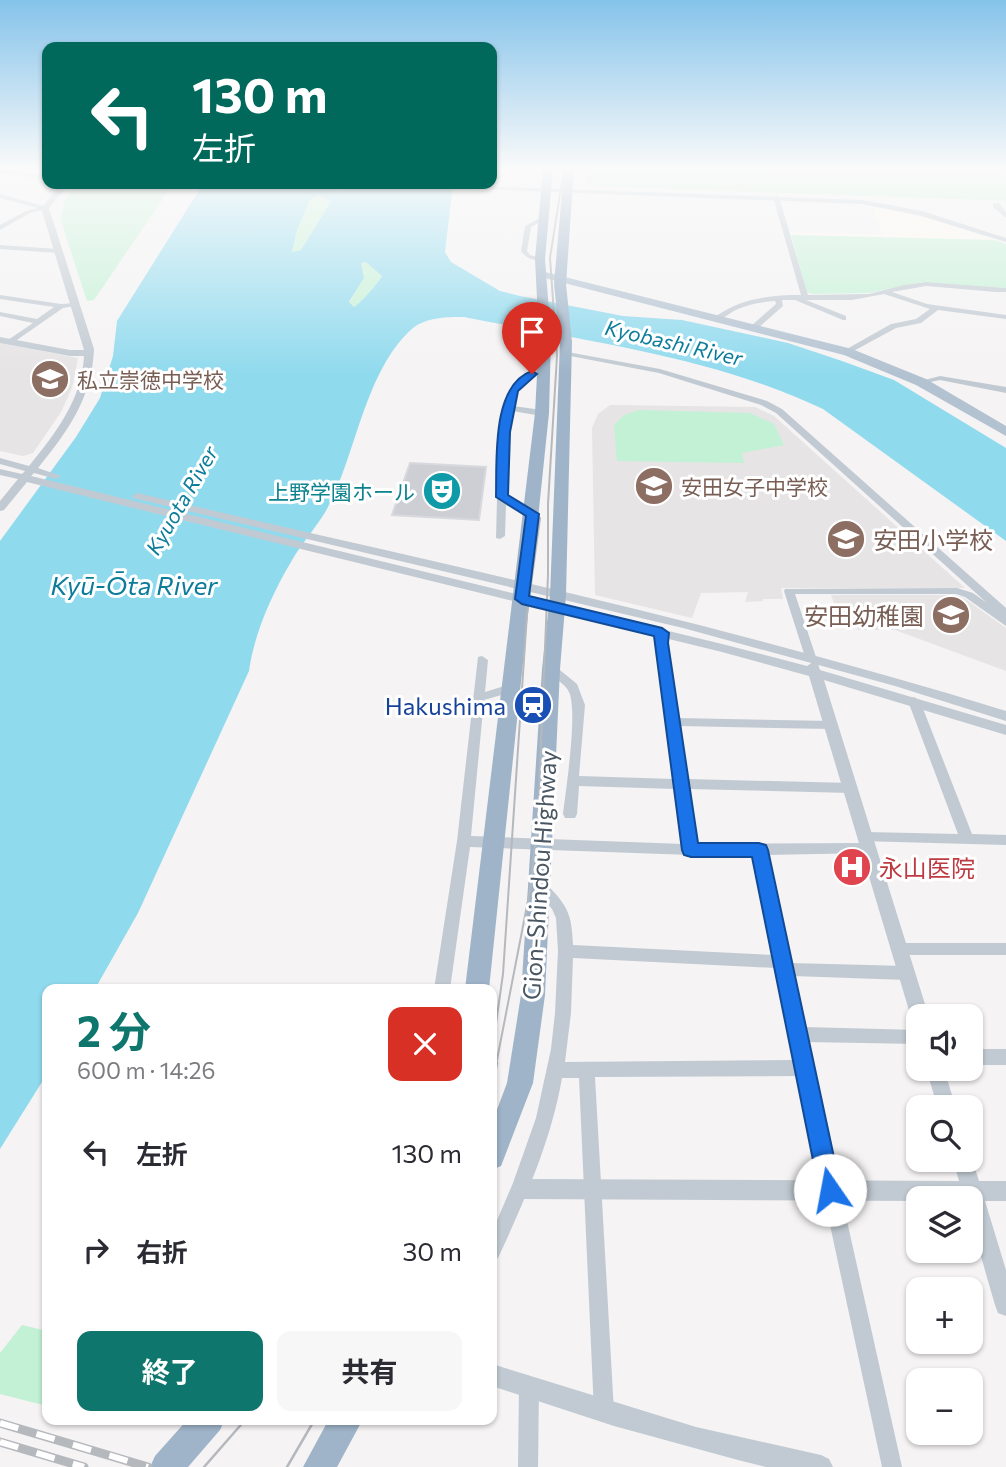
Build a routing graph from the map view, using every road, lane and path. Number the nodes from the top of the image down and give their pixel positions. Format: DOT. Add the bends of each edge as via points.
graph roads {
  1 [pos="54,237"];
  2 [pos="526,237"];
  3 [pos="541,237"];
  4 [pos="563,237"];
  5 [pos="788,237"];
  6 [pos="0,247"];
  7 [pos="58,251"];
  8 [pos="540,259"];
  9 [pos="540,278"];
  10 [pos="561,282"];
  11 [pos="1004,290"];
  12 [pos="884,291"];
  13 [pos="805,296"];
  14 [pos="0,297"];
  15 [pos="795,297"];
  16 [pos="778,300"];
  17 [pos="27,301"];
  18 [pos="1006,301"];
  19 [pos="76,305"];
  20 [pos="61,306"];
  21 [pos="937,307"];
  22 [pos="2,316"];
  23 [pos="1006,317"];
  24 [pos="719,318"];
  25 [pos="843,318"];
  26 [pos="39,322"];
  27 [pos="755,326"];
  28 [pos="0,340"];
  29 [pos="11,342"];
  30 [pos="566,348"];
  31 [pos="848,352"];
  32 [pos="89,353"];
  33 [pos="544,367"];
  34 [pos="921,382"];
  35 [pos="1006,390"];
  36 [pos="509,408"];
  37 [pos="542,413"];
  38 [pos="1006,432"];
  39 [pos="0,461"];
  40 [pos="0,472"];
  41 [pos="27,473"];
  42 [pos="502,497"];
  43 [pos="0,508"];
  44 [pos="532,514"];
  45 [pos="500,536"];
  46 [pos="523,593"];
  47 [pos="557,601"];
  48 [pos="1006,614"];
  49 [pos="1006,622"];
  50 [pos="662,633"];
  51 [pos="810,657"];
  52 [pos="482,660"];
  53 [pos="551,669"];
  54 [pos="815,673"];
  55 [pos="510,688"];
  56 [pos="478,698"];
  57 [pos="914,701"];
  58 [pos="1006,716"];
  59 [pos="674,722"];
  60 [pos="832,725"];
  61 [pos="1006,730"];
  62 [pos="572,781"];
  63 [pos="682,784"];
  64 [pos="851,788"];
  65 [pos="570,814"];
  66 [pos="967,839"];
  67 [pos="1006,840"];
  68 [pos="464,841"];
  69 [pos="495,842"];
  70 [pos="867,843"];
  71 [pos="543,844"];
  72 [pos="691,850"];
  73 [pos="759,850"];
  74 [pos="540,887"];
  75 [pos="899,949"];
  76 [pos="1006,949"];
  77 [pos="566,951"];
  78 [pos="784,966"];
  79 [pos="906,973"];
  80 [pos="443,984"];
  81 [pos="478,984"];
  82 [pos="916,1004"];
  83 [pos="798,1034"];
  84 [pos="906,1037"];
  85 [pos="983,1057"];
  86 [pos="1006,1057"];
  87 [pos="804,1068"];
  88 [pos="557,1070"];
  89 [pos="587,1070"];
  90 [pos="497,1144"];
  91 [pos="522,1189"];
  92 [pos="593,1189"];
  93 [pos="830,1190"];
  94 [pos="906,1191"];
  95 [pos="983,1191"];
  96 [pos="1006,1191"];
  97 [pos="983,1228"];
  98 [pos="497,1242"];
  99 [pos="1006,1305"];
  100 [pos="497,1377"];
  101 [pos="529,1387"];
  102 [pos="604,1412"];
  103 [pos="204,1425"];
  104 [pos="344,1425"];
  105 [pos="166,1467"];
  106 [pos="319,1467"];
  107 [pos="528,1467"];
  108 [pos="821,1467"];
  109 [pos="892,1467"];
  1 -- 7 [label="street"];
  2 -- 8 [label="street" via="524,251"];
  3 -- 8 [label="highway"];
  4 -- 10 [label="highway, Gion-Shindou Highway"];
  5 -- 13 [label="street"];
  6 -- 7 [label="street"];
  7 -- 19 [label="street"];
  8 -- 9 [label="highway, Gion-Shindou Highway"];
  9 -- 10 [label="main road"];
  9 -- 33 [label="highway, Gion-Shindou Highway"];
  10 -- 24 [label="main road"];
  10 -- 30 [label="highway, Gion-Shindou Highway"];
  11 -- 12 [label="street" via="925,284"];
  11 -- 18 [label="street"];
  12 -- 13 [label="street" via="850,298"];
  12 -- 21 [label="street"];
  13 -- 15 [label="street"];
  14 -- 17 [label="street"];
  15 -- 16 [label="street"];
  15 -- 25 [label="street"];
  16 -- 24 [label="street" via="734,306"];
  16 -- 27 [label="street" via="780,304"];
  17 -- 20 [label="street"];
  17 -- 22 [label="street"];
  19 -- 20 [label="street"];
  19 -- 32 [label="street"];
  20 -- 26 [label="street"];
  21 -- 23 [label="street"];
  21 -- 31 [label="street" via="918,321 894,326"];
  22 -- 26 [label="street"];
  24 -- 27 [label="main road"];
  26 -- 29 [label="street"];
  27 -- 31 [label="main road"];
  28 -- 29 [label="street"];
  29 -- 32 [label="street" via="69,354"];
  30 -- 47 [label="highway, Gion-Shindou Highway"];
  30 -- 48 [label="street" via="660,371 779,411"];
  31 -- 34 [label="main road"];
  32 -- 41 [label="street" via="84,387 72,413"];
  33 -- 36 [label="street" via="520,382"];
  33 -- 37 [label="highway, Gion-Shindou Highway"];
  34 -- 35 [label="street" via="940,378"];
  34 -- 38 [label="main road"];
  36 -- 37 [label="street"];
  36 -- 42 [label="street"];
  37 -- 44 [label="highway, Gion-Shindou Highway"];
  39 -- 41 [label="street"];
  40 -- 41 [label="street"];
  41 -- 43 [label="street"];
  41 -- 46 [label="street"];
  42 -- 44 [label="street"];
  42 -- 45 [label="street"];
  44 -- 46 [label="highway, Gion-Shindou Highway"];
  46 -- 47 [label="street"];
  46 -- 55 [label="highway, Gion-Shindou Highway"];
  47 -- 50 [label="street"];
  47 -- 51 [label="street"];
  47 -- 53 [label="highway, Gion-Shindou Highway"];
  49 -- 51 [label="street" via="957,591 789,591"];
  50 -- 54 [label="street"];
  50 -- 59 [label="street"];
  51 -- 54 [label="street"];
  51 -- 58 [label="street"];
  52 -- 56 [label="street"];
  53 -- 62 [label="street" via="573,687 579,705"];
  53 -- 71 [label="highway, Gion-Shindou Highway"];
  54 -- 57 [label="street"];
  54 -- 60 [label="street"];
  55 -- 56 [label="street"];
  55 -- 69 [label="highway, Gion-Shindou Highway"];
  56 -- 68 [label="street"];
  57 -- 61 [label="street"];
  57 -- 66 [label="street"];
  59 -- 60 [label="street"];
  59 -- 63 [label="street"];
  60 -- 64 [label="street"];
  62 -- 63 [label="street"];
  62 -- 65 [label="street"];
  63 -- 64 [label="street"];
  63 -- 72 [label="street"];
  64 -- 70 [label="street"];
  66 -- 67 [label="street"];
  66 -- 70 [label="street"];
  68 -- 69 [label="street"];
  68 -- 80 [label="street"];
  69 -- 71 [label="street"];
  69 -- 81 [label="highway, Gion-Shindou Highway"];
  70 -- 73 [label="street"];
  70 -- 75 [label="street"];
  71 -- 72 [label="street"];
  71 -- 74 [label="highway, Gion-Shindou Highway"];
  72 -- 73 [label="street"];
  73 -- 78 [label="street"];
  74 -- 77 [label="street" via="561,909"];
  74 -- 90 [label="highway, Gion-Shindou Highway" via="533,995 520,1083"];
  75 -- 76 [label="street"];
  75 -- 79 [label="street"];
  77 -- 78 [label="street"];
  77 -- 88 [label="street"];
  78 -- 79 [label="street"];
  78 -- 83 [label="street"];
  79 -- 82 [label="street"];
  83 -- 84 [label="street"];
  83 -- 87 [label="street"];
  85 -- 86 [label="street"];
  87 -- 89 [label="street"];
  87 -- 93 [label="street"];
  88 -- 89 [label="street"];
  88 -- 91 [label="street"];
  89 -- 92 [label="street"];
  91 -- 92 [label="street"];
  91 -- 98 [label="street"];
  92 -- 93 [label="street"];
  92 -- 102 [label="street"];
  93 -- 94 [label="street"];
  93 -- 109 [label="street"];
  95 -- 96 [label="street"];
  97 -- 99 [label="street"];
  100 -- 101 [label="street"];
  101 -- 102 [label="street"];
  101 -- 107 [label="street"];
  102 -- 108 [label="street" via="748,1453"];
  103 -- 105 [label="highway"];
  104 -- 106 [label="highway"];
}
